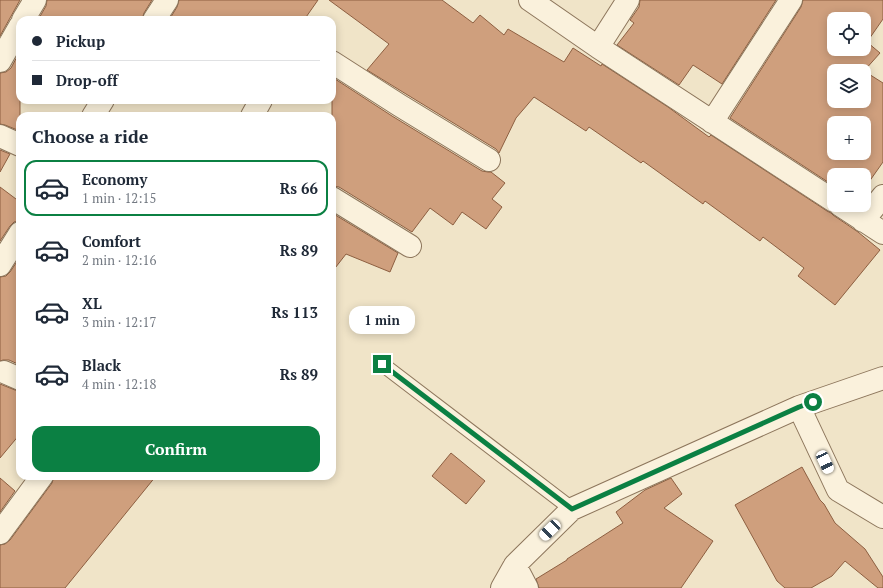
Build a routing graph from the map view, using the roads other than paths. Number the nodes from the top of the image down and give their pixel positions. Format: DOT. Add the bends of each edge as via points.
graph roads {
  1 [pos="34,0"];
  2 [pos="167,0"];
  3 [pos="530,0"];
  4 [pos="628,0"];
  5 [pos="791,0"];
  6 [pos="25,16"];
  7 [pos="157,16"];
  8 [pos="16,33"];
  9 [pos="598,47"];
  10 [pos="0,61"];
  11 [pos="336,65"];
  12 [pos="712,122"];
  13 [pos="0,136"];
  14 [pos="16,143"];
  15 [pos="489,160"];
  16 [pos="827,196"];
  17 [pos="883,196"];
  18 [pos="336,200"];
  19 [pos="851,212"];
  20 [pos="863,220"];
  21 [pos="883,233"];
  22 [pos="16,239"];
  23 [pos="410,246"];
  24 [pos="0,265"];
  25 [pos="382,364"];
  26 [pos="883,378"];
  27 [pos="799,407"];
  28 [pos="39,480"];
  29 [pos="572,509"];
  30 [pos="883,517"];
  31 [pos="0,533"];
  32 [pos="515,565"];
  33 [pos="502,588"];
  34 [pos="527,588"];
  1 -- 6 [label="street"];
  2 -- 7 [label="street"];
  3 -- 9 [label="street"];
  4 -- 9 [label="street"];
  5 -- 12 [label="street"];
  8 -- 10 [label="street"];
  9 -- 12 [label="street"];
  11 -- 15 [label="street"];
  12 -- 16 [label="street"];
  13 -- 14 [label="street"];
  17 -- 20 [label="street"];
  18 -- 23 [label="street"];
  19 -- 20 [label="street"];
  20 -- 21 [label="street"];
  22 -- 24 [label="street"];
  25 -- 29 [label="lane"];
  26 -- 27 [label="street"];
  27 -- 29 [label="street"];
  27 -- 30 [label="street" via="838,490"];
  28 -- 31 [label="street"];
  29 -- 32 [label="street"];
  32 -- 33 [label="street"];
  32 -- 34 [label="street"];
}
